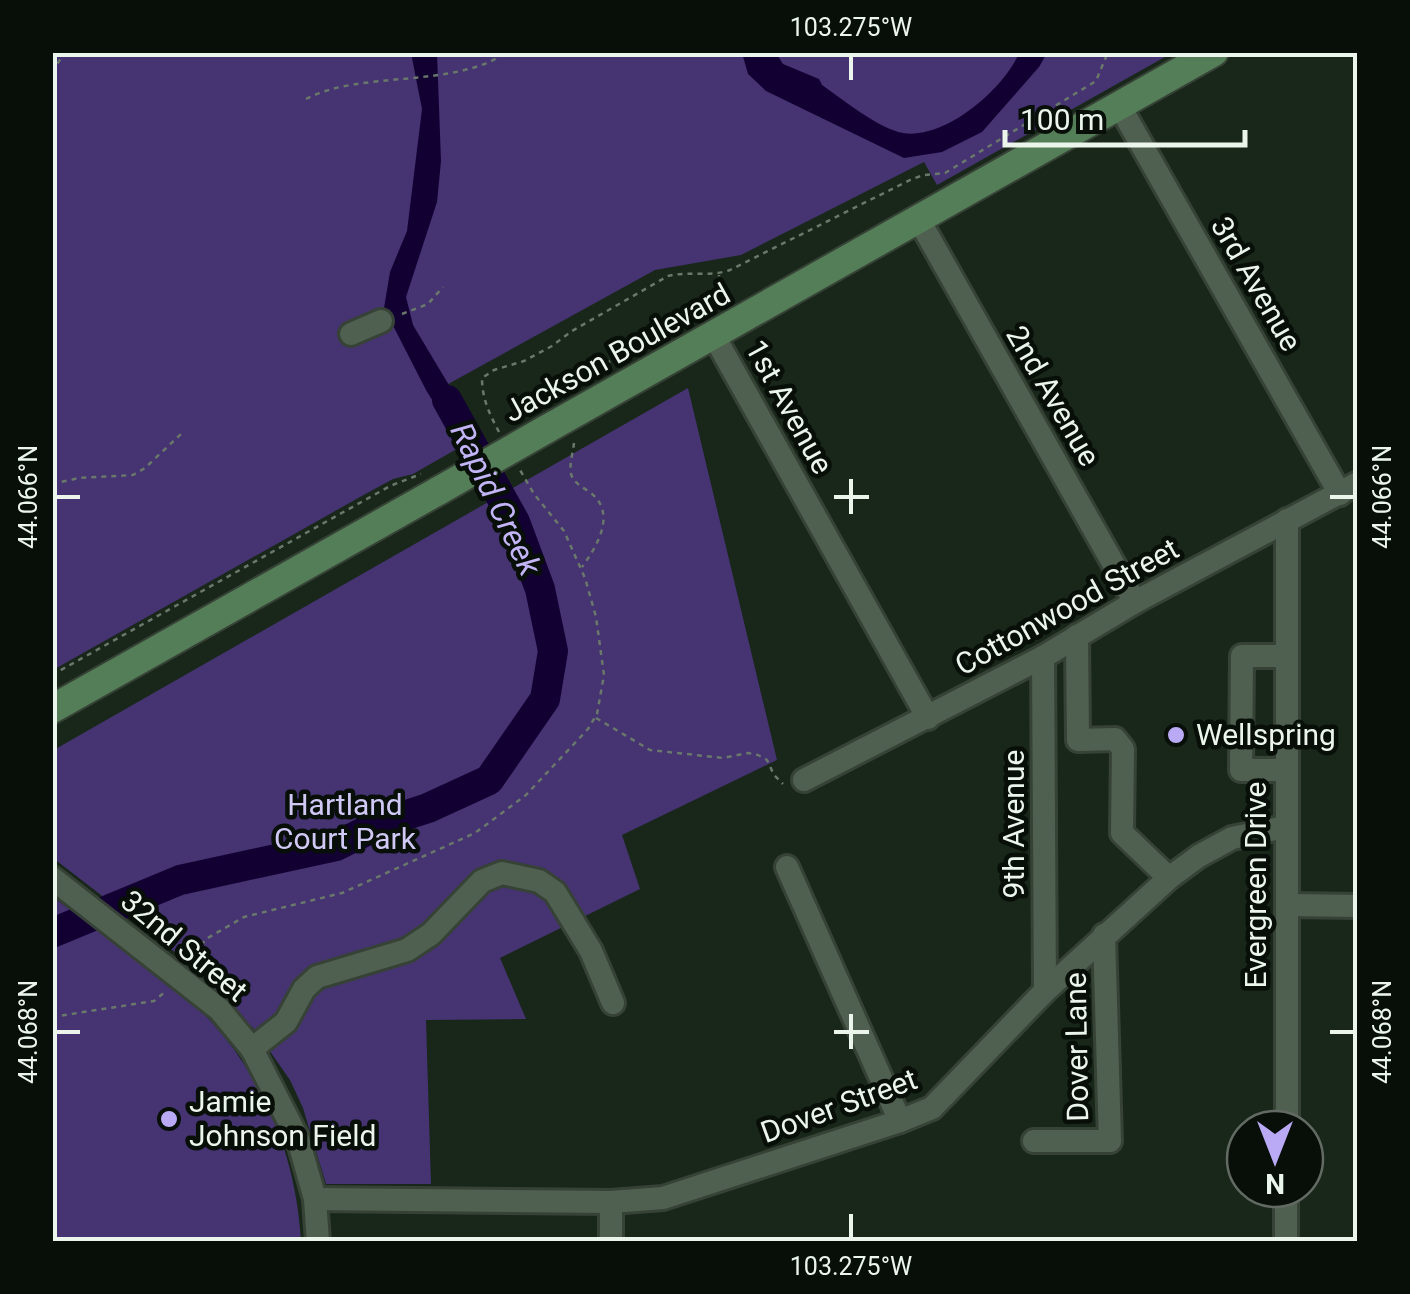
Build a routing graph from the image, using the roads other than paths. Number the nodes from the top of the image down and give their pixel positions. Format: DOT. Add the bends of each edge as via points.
graph roads {
  1 [pos="1214,52"];
  2 [pos="1119,105"];
  3 [pos="919,220"];
  4 [pos="382,321"];
  5 [pos="351,334"];
  6 [pos="714,336"];
  7 [pos="1349,488"];
  8 [pos="1288,520"];
  9 [pos="1135,602"];
  10 [pos="1077,636"];
  11 [pos="1286,656"];
  12 [pos="1042,657"];
  13 [pos="52,709"];
  14 [pos="928,718"];
  15 [pos="1286,770"];
  16 [pos="804,780"];
  17 [pos="1285,827"];
  18 [pos="787,866"];
  19 [pos="1169,878"];
  20 [pos="54,879"];
  21 [pos="1288,905"];
  22 [pos="1358,906"];
  23 [pos="1104,934"];
  24 [pos="1045,991"];
  25 [pos="613,1003"];
  26 [pos="252,1049"];
  27 [pos="1286,1109"];
  28 [pos="900,1121"];
  29 [pos="1034,1141"];
  30 [pos="315,1200"];
  31 [pos="611,1202"];
  32 [pos="1286,1209"];
  33 [pos="318,1242"];
  34 [pos="611,1242"];
  35 [pos="1286,1242"];
  1 -- 2 [label="main road, Jackson Boulevard"];
  2 -- 3 [label="main road, Jackson Boulevard"];
  2 -- 7 [label="street, 3rd Avenue"];
  3 -- 6 [label="main road, Jackson Boulevard"];
  3 -- 9 [label="street, 2nd Avenue"];
  4 -- 5 [label="street"];
  6 -- 13 [label="main road, Jackson Boulevard, bridge" via="540,421"];
  6 -- 14 [label="street, 1st Avenue"];
  7 -- 8 [label="street, Cottonwood Street"];
  8 -- 9 [label="street, Cottonwood Street"];
  8 -- 11 [label="street, Evergreen Drive"];
  9 -- 10 [label="street, Cottonwood Street"];
  10 -- 12 [label="street, Cottonwood Street"];
  10 -- 19 [label="street" via="1078,740 1115,740 1123,749 1122,832"];
  11 -- 15 [label="street, Evergreen Drive"];
  11 -- 15 [label="street" via="1242,656 1241,770"];
  12 -- 14 [label="street, Cottonwood Street"];
  12 -- 24 [label="street, 9th Avenue"];
  14 -- 16 [label="street, Cottonwood Street"];
  15 -- 17 [label="street, Evergreen Drive"];
  17 -- 19 [label="street, Dover Street" via="1232,838"];
  17 -- 21 [label="street, Evergreen Drive"];
  18 -- 28 [label="street"];
  19 -- 23 [label="street, Dover Street"];
  20 -- 26 [label="street, 32nd Street" via="219,1009"];
  21 -- 22 [label="street"];
  21 -- 27 [label="street, Evergreen Drive"];
  23 -- 24 [label="street, Dover Street"];
  23 -- 29 [label="street, Dover Lane" via="1110,1141"];
  24 -- 28 [label="street, Dover Street" via="932,1108"];
  25 -- 26 [label="street" via="591,950 555,892 502,873 482,881 407,950 317,977 286,1022"];
  26 -- 30 [label="street, 32nd Street" via="298,1139"];
  28 -- 31 [label="street, Dover Street" via="664,1198"];
  30 -- 31 [label="street, Dover Street"];
  30 -- 33 [label="street, 32nd Street"];
  31 -- 34 [label="street"];
  32 -- 35 [label="street"];
}
